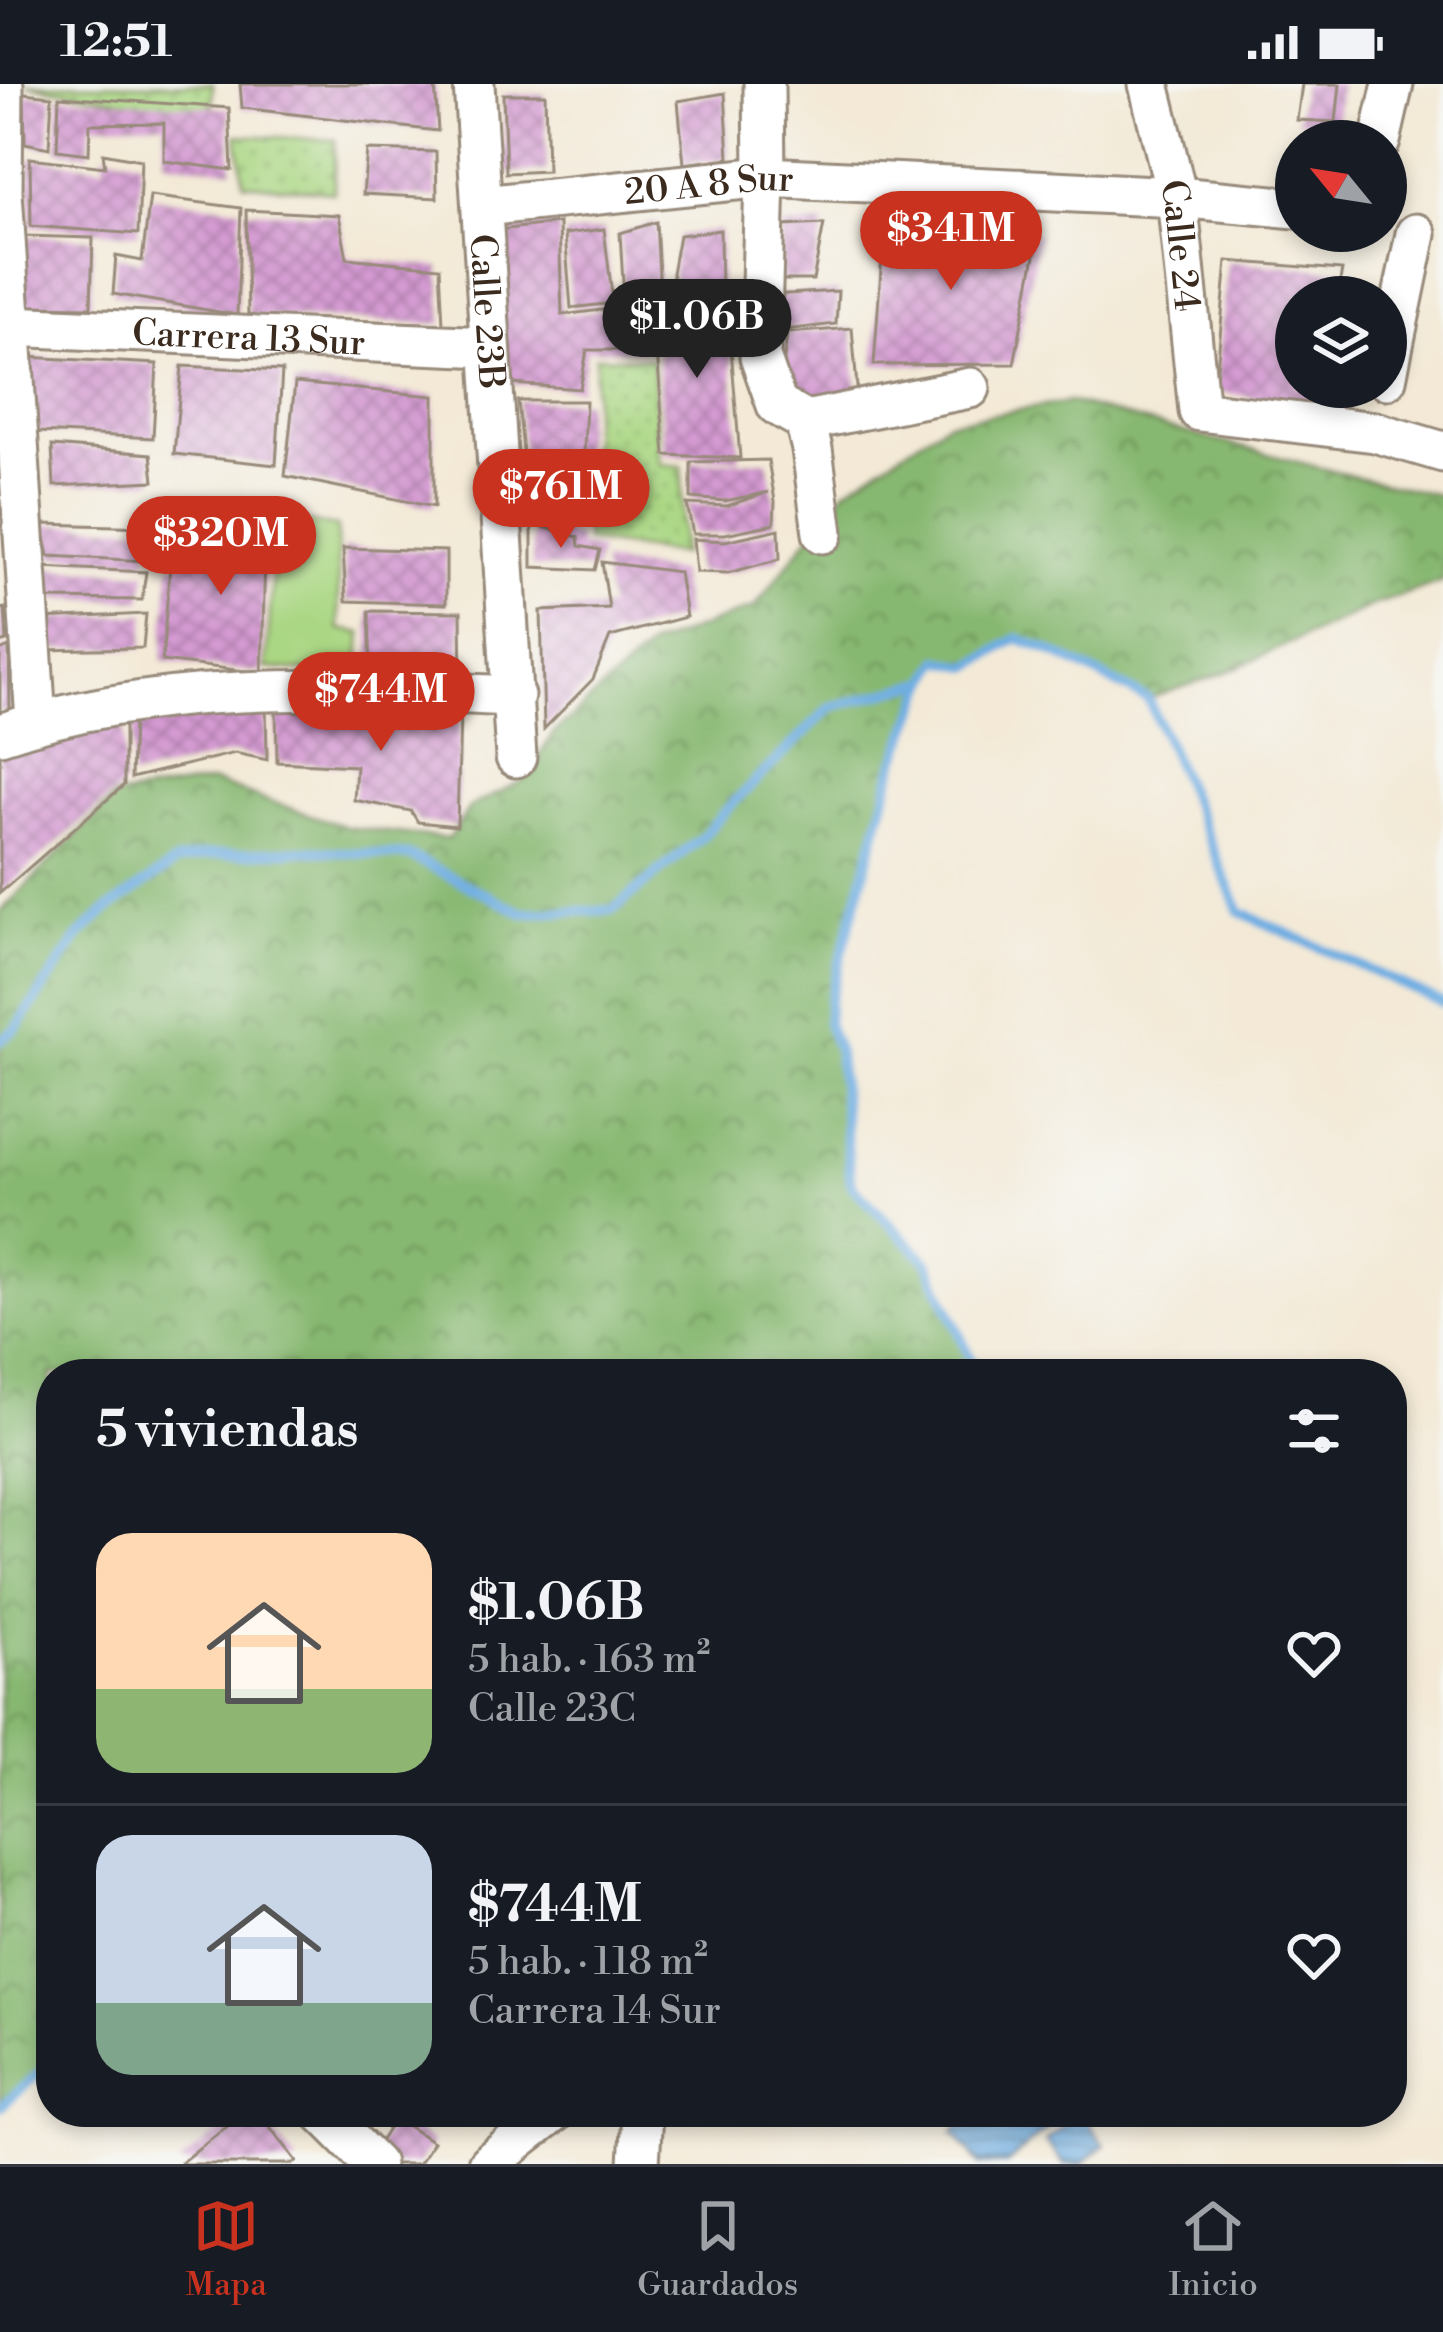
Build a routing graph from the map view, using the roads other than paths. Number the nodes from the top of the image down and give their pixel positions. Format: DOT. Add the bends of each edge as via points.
graph roads {
  1 [pos="3,84"];
  2 [pos="474,84"];
  3 [pos="764,84"];
  4 [pos="1149,84"];
  5 [pos="1393,84"];
  6 [pos="1385,120"];
  7 [pos="765,177"];
  8 [pos="1,193"];
  9 [pos="1177,197"];
  10 [pos="482,206"];
  11 [pos="1275,206"];
  12 [pos="1415,233"];
  13 [pos="1406,276"];
  14 [pos="10,326"];
  15 [pos="489,347"];
  16 [pos="970,388"];
  17 [pos="1380,408"];
  18 [pos="805,421"];
  19 [pos="1375,432"];
  20 [pos="1443,452"];
  21 [pos="823,533"];
  22 [pos="514,695"];
  23 [pos="18,728"];
  24 [pos="517,757"];
  25 [pos="337,2127"];
  26 [pos="535,2127"];
  27 [pos="641,2127"];
  28 [pos="374,2164"];
  29 [pos="488,2164"];
  30 [pos="639,2164"];
  1 -- 8 [label="street"];
  2 -- 10 [label="street, Calle 23B"];
  3 -- 7 [label="street"];
  4 -- 9 [label="street, Calle 24"];
  5 -- 6 [label="street"];
  7 -- 9 [label="street, 20 A 8 Sur"];
  7 -- 10 [label="street, 20 A 8 Sur"];
  7 -- 18 [label="street" via="760,357 777,405"];
  8 -- 14 [label="street"];
  9 -- 11 [label="street, 20 A 8 Sur"];
  9 -- 19 [label="street, Calle 24" via="1199,411"];
  10 -- 15 [label="street, Calle 23B"];
  12 -- 13 [label="street"];
  14 -- 15 [label="street, Carrera 13 Sur"];
  14 -- 23 [label="street"];
  15 -- 22 [label="street, Calle 23B"];
  16 -- 18 [label="street"];
  17 -- 19 [label="street"];
  18 -- 21 [label="street"];
  19 -- 20 [label="street"];
  22 -- 23 [label="street" via="259,690 140,699"];
  22 -- 24 [label="street, Calle 23B"];
  25 -- 28 [label="street"];
  26 -- 29 [label="street"];
  27 -- 30 [label="street"];
}
